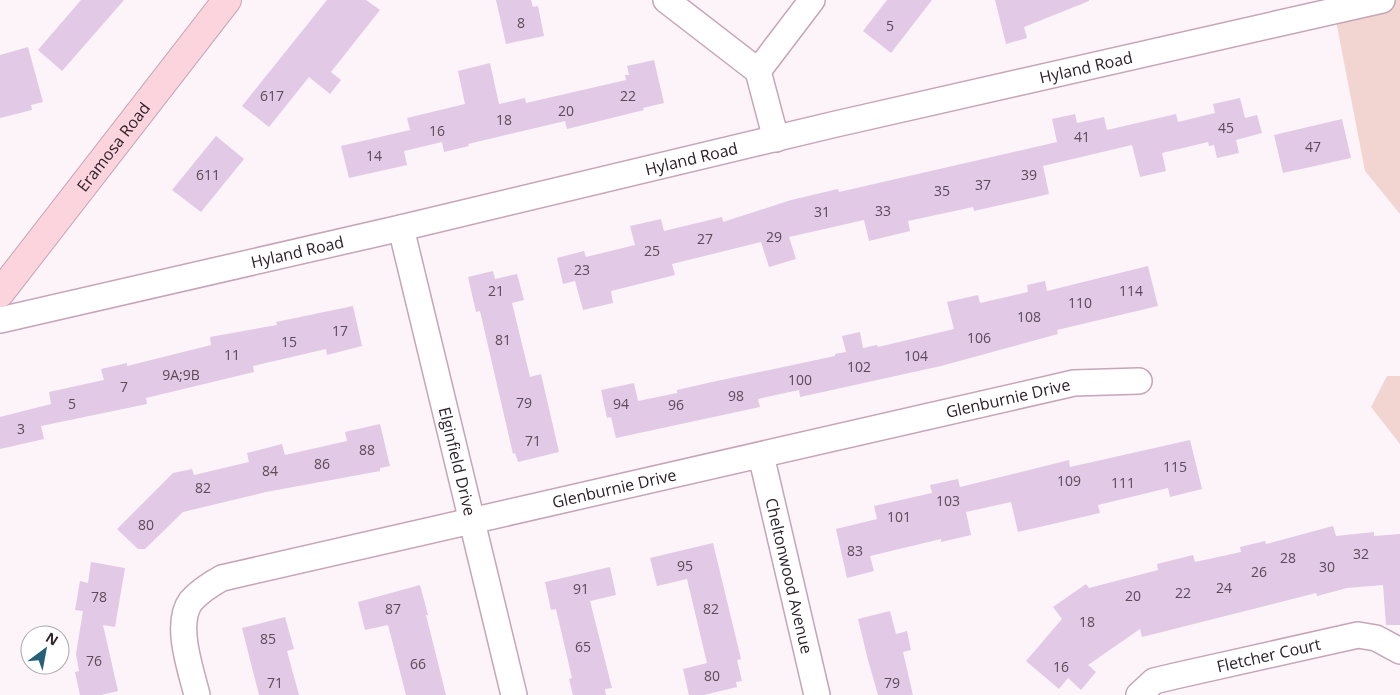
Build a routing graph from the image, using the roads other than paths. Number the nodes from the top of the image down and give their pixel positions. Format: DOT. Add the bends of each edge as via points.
graph roads {
  1 [pos="227,0"];
  2 [pos="666,0"];
  3 [pos="812,0"];
  4 [pos="1382,0"];
  5 [pos="758,71"];
  6 [pos="776,139"];
  7 [pos="401,228"];
  8 [pos="0,293"];
  9 [pos="0,320"];
  10 [pos="1139,382"];
  11 [pos="761,455"];
  12 [pos="472,520"];
  13 [pos="1400,651"];
  14 [pos="197,695"];
  15 [pos="514,695"];
  16 [pos="817,695"];
  17 [pos="1139,695"];
  1 -- 8 [label="main road, Eramosa Road"];
  2 -- 5 [label="street"];
  3 -- 5 [label="street"];
  4 -- 6 [label="street, Hyland Road"];
  5 -- 6 [label="street"];
  6 -- 7 [label="street, Hyland Road"];
  7 -- 9 [label="street, Hyland Road"];
  7 -- 12 [label="street, Elginfield Drive"];
  10 -- 11 [label="street, Glenburnie Drive" via="1074,383"];
  11 -- 12 [label="street, Glenburnie Drive"];
  11 -- 16 [label="street, Cheltonwood Avenue"];
  12 -- 14 [label="street, Glenburnie Drive" via="222,578 204,589 190,603 184,620 184,639"];
  12 -- 15 [label="street, Elginfield Drive"];
  13 -- 17 [label="street, Fletcher Court" via="1376,638 1358,635 1154,681"];
}
